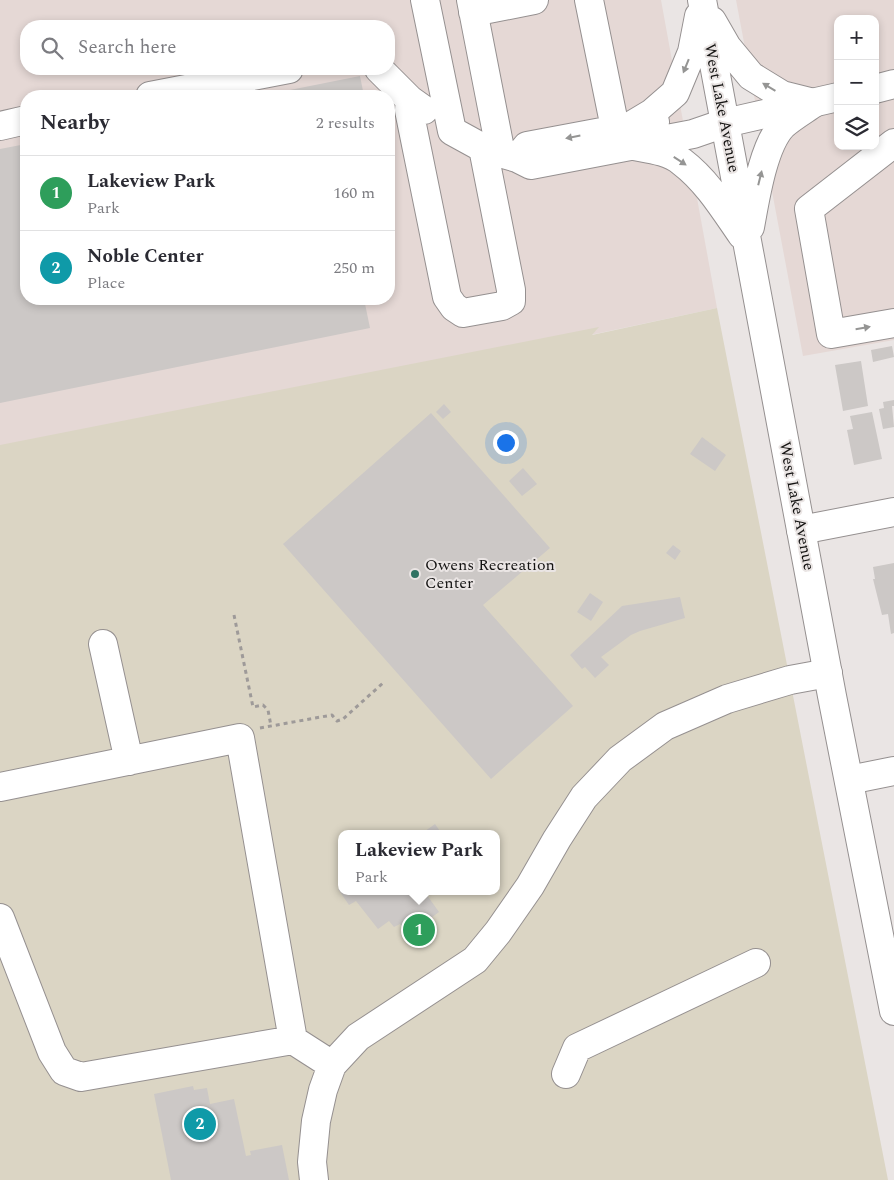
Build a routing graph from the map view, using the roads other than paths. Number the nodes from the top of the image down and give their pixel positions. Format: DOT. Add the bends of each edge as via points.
graph roads {
  1 [pos="425,0"];
  2 [pos="534,0"];
  3 [pos="589,0"];
  4 [pos="702,1"];
  5 [pos="472,6"];
  6 [pos="258,75"];
  7 [pos="385,75"];
  8 [pos="894,84"];
  9 [pos="879,88"];
  10 [pos="181,90"];
  11 [pos="410,100"];
  12 [pos="826,100"];
  13 [pos="20,121"];
  14 [pos="725,123"];
  15 [pos="0,126"];
  16 [pos="452,131"];
  17 [pos="627,133"];
  18 [pos="894,143"];
  19 [pos="500,153"];
  20 [pos="748,244"];
  21 [pos="894,323"];
  22 [pos="894,512"];
  23 [pos="801,530"];
  24 [pos="103,644"];
  25 [pos="828,673"];
  26 [pos="129,761"];
  27 [pos="894,771"];
  28 [pos="849,780"];
  29 [pos="0,787"];
  30 [pos="0,918"];
  31 [pos="756,963"];
  32 [pos="894,1012"];
  33 [pos="293,1040"];
  34 [pos="332,1065"];
  35 [pos="566,1074"];
  36 [pos="314,1180"];
  1 -- 16 [label="main road"];
  2 -- 5 [label="main road"];
  3 -- 17 [label="main road"];
  12 -- 4 [label="main road, one-way" via="782,95 751,76 726,47"];
  4 -- 14 [label="main road, West Lake Avenue"];
  4 -- 17 [label="main road, one-way" via="692,52 675,93"];
  5 -- 19 [label="main road"];
  6 -- 10 [label="main road"];
  7 -- 11 [label="main road"];
  8 -- 9 [label="main road"];
  11 -- 16 [label="main road"];
  11 -- 19 [label="main road" via="409,110 447,297 464,313 502,306 510,301"];
  12 -- 14 [label="main road"];
  20 -- 12 [label="main road, one-way" via="768,150 782,126"];
  13 -- 15 [label="main road"];
  14 -- 17 [label="main road" via="688,116"];
  14 -- 20 [label="main road, West Lake Avenue"];
  16 -- 19 [label="main road"];
  17 -- 19 [label="main road" via="531,165"];
  17 -- 20 [label="main road, one-way" via="681,160 711,190"];
  18 -- 21 [label="main road, one-way" via="809,209 831,334"];
  20 -- 23 [label="main road, West Lake Avenue"];
  22 -- 23 [label="main road"];
  23 -- 25 [label="main road, West Lake Avenue"];
  24 -- 26 [label="main road"];
  25 -- 28 [label="main road, West Lake Avenue"];
  25 -- 34 [label="main road" via="790,680 727,699 665,726 620,759 584,797 530,886 475,960 358,1038"];
  26 -- 29 [label="main road"];
  26 -- 33 [label="main road" via="240,738"];
  27 -- 28 [label="main road"];
  28 -- 32 [label="main road, West Lake Avenue"];
  30 -- 33 [label="main road" via="52,1052 64,1071 81,1077"];
  31 -- 35 [label="main road" via="577,1048"];
  33 -- 34 [label="main road"];
  34 -- 36 [label="main road" via="316,1120 312,1162"];
}
